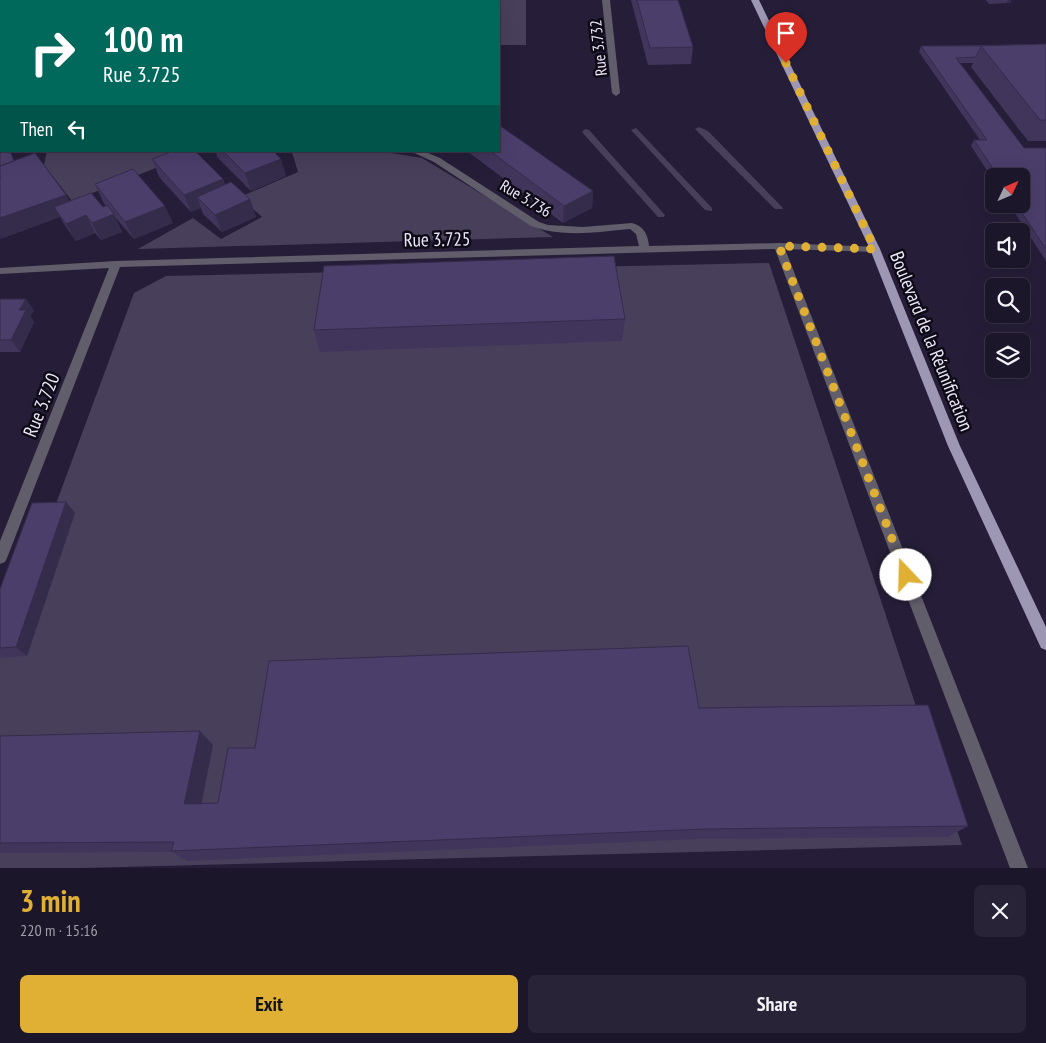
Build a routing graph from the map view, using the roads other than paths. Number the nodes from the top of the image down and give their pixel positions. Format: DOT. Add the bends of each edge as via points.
graph roads {
  1 [pos="606,0"];
  2 [pos="755,0"];
  3 [pos="616,93"];
  4 [pos="417,152"];
  5 [pos="779,246"];
  6 [pos="875,249"];
  7 [pos="644,251"];
  8 [pos="116,264"];
  9 [pos="0,271"];
  10 [pos="0,558"];
  11 [pos="1046,643"];
  12 [pos="1019,868"];
  1 -- 3 [label="street, Rue 3.732"];
  2 -- 6 [label="main road, Boulevard de la Réunification"];
  4 -- 7 [label="street, Rue 3.736" via="437,160 535,224 561,230 632,226 641,232"];
  5 -- 6 [label="street, Rue 3.725"];
  5 -- 7 [label="street, Rue 3.725"];
  5 -- 12 [label="street"];
  6 -- 11 [label="main road, Boulevard de la Réunification" via="954,446"];
  7 -- 8 [label="street, Rue 3.725"];
  8 -- 9 [label="street, Rue 3.725"];
  8 -- 10 [label="street, Rue 3.720"];
}
